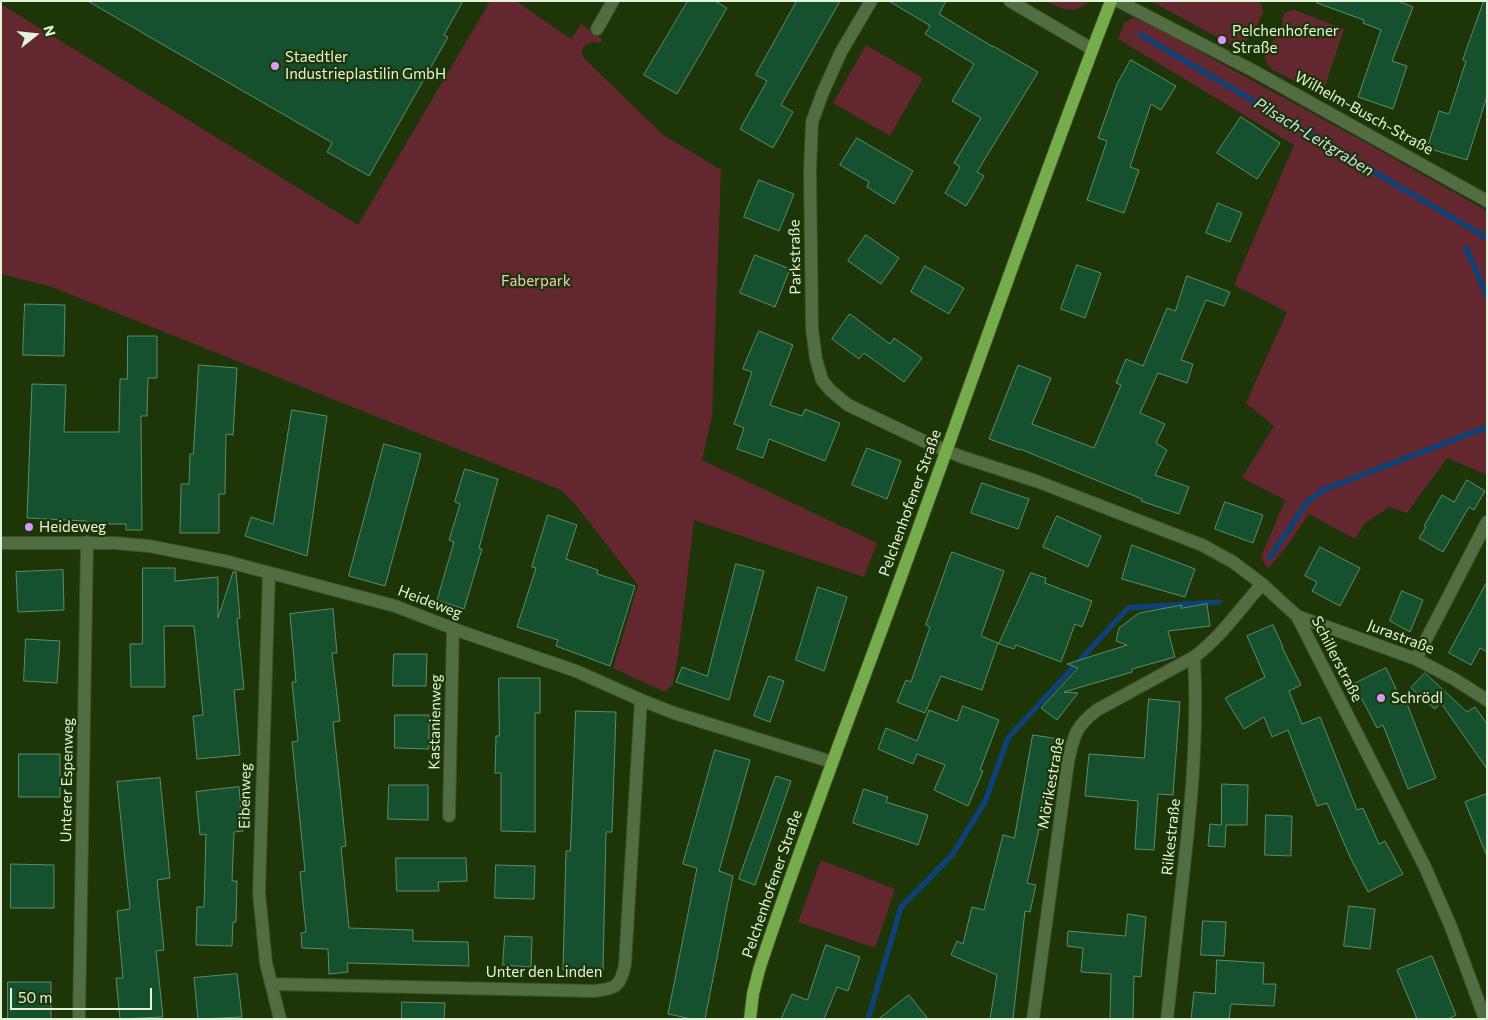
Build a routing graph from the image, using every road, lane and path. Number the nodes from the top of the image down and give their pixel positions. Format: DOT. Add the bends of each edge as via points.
graph roads {
  1 [pos="614,1"];
  2 [pos="871,1"];
  3 [pos="1010,1"];
  4 [pos="1111,1"];
  5 [pos="1118,1"];
  6 [pos="597,30"];
  7 [pos="1092,49"];
  8 [pos="1487,201"];
  9 [pos="946,450"];
  10 [pos="1487,522"];
  11 [pos="1,542"];
  12 [pos="87,542"];
  13 [pos="268,573"];
  14 [pos="1262,584"];
  15 [pos="1297,616"];
  16 [pos="453,628"];
  17 [pos="1194,657"];
  18 [pos="1416,659"];
  19 [pos="641,700"];
  20 [pos="1487,700"];
  21 [pos="832,762"];
  22 [pos="449,816"];
  23 [pos="271,984"];
  24 [pos="79,1019"];
  25 [pos="280,1019"];
  26 [pos="750,1019"];
  27 [pos="1033,1019"];
  28 [pos="1167,1019"];
  29 [pos="1485,1019"];
  1 -- 6 [label="street"];
  2 -- 9 [label="street, Parkstraße" via="841,52 812,122 813,344 822,380 848,406"];
  3 -- 7 [label="street"];
  4 -- 7 [label="main road, Pelchenhofener Straße"];
  5 -- 8 [label="street, Wilhelm-Busch-Straße" via="1252,70"];
  7 -- 9 [label="main road, Pelchenhofener Straße"];
  9 -- 14 [label="street, Schillerstraße" via="1202,545 1233,562"];
  9 -- 21 [label="main road, Pelchenhofener Straße"];
  10 -- 18 [label="street"];
  11 -- 12 [label="street, Heideweg"];
  12 -- 13 [label="street, Heideweg" via="149,546"];
  12 -- 24 [label="street, Unterer Espenweg"];
  13 -- 16 [label="street, Heideweg" via="395,606"];
  13 -- 23 [label="street, Eibenweg" via="259,893 262,936"];
  14 -- 15 [label="street, Schillerstraße"];
  14 -- 17 [label="street, Mörikestraße" via="1213,642"];
  15 -- 18 [label="street, Jurastraße"];
  15 -- 29 [label="street, Schillerstraße" via="1425,867"];
  16 -- 19 [label="street, Heideweg" via="576,671"];
  16 -- 22 [label="street, Kastanienweg"];
  17 -- 27 [label="street, Mörikestraße" via="1097,710 1077,728 1068,762"];
  17 -- 28 [label="street, Rilkestraße" via="1195,748"];
  18 -- 20 [label="street, Jurastraße"];
  19 -- 21 [label="street, Heideweg"];
  19 -- 23 [label="street, Unter den Linden" via="625,964 618,985 594,991"];
  21 -- 26 [label="main road, Pelchenhofener Straße" via="759,970"];
  23 -- 25 [label="street, Eibenweg"];
}
